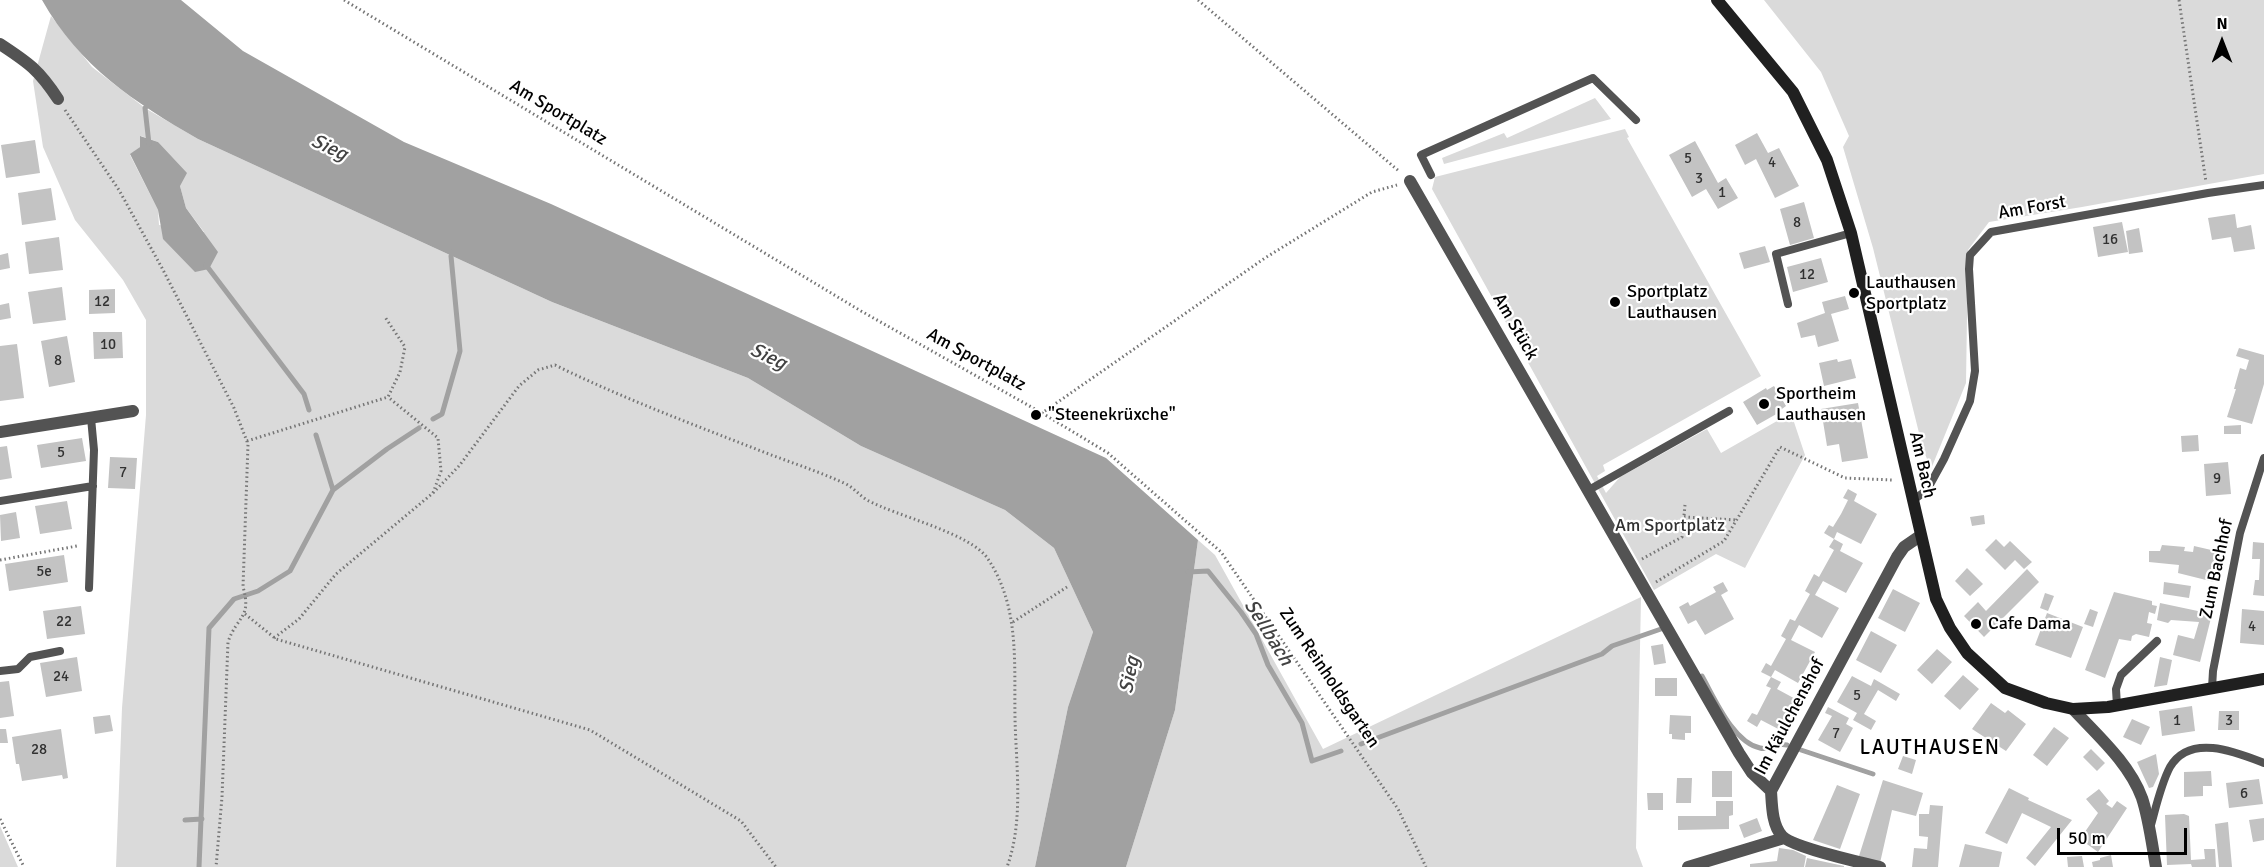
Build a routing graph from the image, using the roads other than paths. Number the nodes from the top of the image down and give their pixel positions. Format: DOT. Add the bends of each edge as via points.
graph roads {
  1 [pos="1718,0"];
  2 [pos="0,44"];
  3 [pos="58,99"];
  4 [pos="1636,120"];
  5 [pos="1431,175"];
  6 [pos="1410,181"];
  7 [pos="2264,185"];
  8 [pos="1851,233"];
  9 [pos="1788,304"];
  10 [pos="133,411"];
  11 [pos="1729,411"];
  12 [pos="91,418"];
  13 [pos="0,432"];
  14 [pos="2264,458"];
  15 [pos="93,486"];
  16 [pos="1587,491"];
  17 [pos="0,501"];
  18 [pos="1912,501"];
  19 [pos="1920,536"];
  20 [pos="89,588"];
  21 [pos="2157,640"];
  22 [pos="60,651"];
  23 [pos="0,671"];
  24 [pos="2264,679"];
  25 [pos="2212,688"];
  26 [pos="2117,706"];
  27 [pos="2073,709"];
  28 [pos="2264,763"];
  29 [pos="1770,791"];
  30 [pos="2149,831"];
  31 [pos="1784,838"];
  32 [pos="1688,867"];
  33 [pos="1880,867"];
  34 [pos="2156,867"];
  1 -- 8 [label="street, Am Bach" via="1793,92 1827,160"];
  2 -- 3 [label="street" via="43,76"];
  4 -- 5 [label="lane" via="1593,78 1421,155"];
  6 -- 16 [label="street, Am Stück"];
  7 -- 18 [label="lane, Am Forst" via="1991,232 1970,255 1975,371 1970,400 1927,490"];
  8 -- 9 [label="lane" via="1776,254"];
  8 -- 18 [label="street, Am Bach"];
  10 -- 12 [label="street"];
  11 -- 16 [label="lane"];
  12 -- 13 [label="street"];
  12 -- 15 [label="lane"];
  14 -- 25 [label="lane, Zum Bachhof" via="2240,533"];
  15 -- 17 [label="lane"];
  15 -- 20 [label="lane"];
  16 -- 29 [label="street, Am Stück" via="1739,753"];
  18 -- 19 [label="street, Am Bach"];
  19 -- 27 [label="street, Am Bach" via="1936,599 1967,653 2005,688"];
  19 -- 29 [label="street, Im Käulchenshof" via="1897,557"];
  21 -- 26 [label="lane" via="2121,675 2116,689"];
  22 -- 23 [label="lane" via="30,657 18,669"];
  24 -- 25 [label="street, Am Bach"];
  25 -- 26 [label="street, Am Bach"];
  26 -- 27 [label="street, Am Bach"];
  27 -- 30 [label="street" via="2129,773 2142,798"];
  28 -- 30 [label="lane" via="2244,754 2192,748 2170,768"];
  29 -- 31 [label="street, Im Käulchenshof" via="1777,827"];
  30 -- 34 [label="street"];
  31 -- 32 [label="street"];
  31 -- 33 [label="street"];
}
